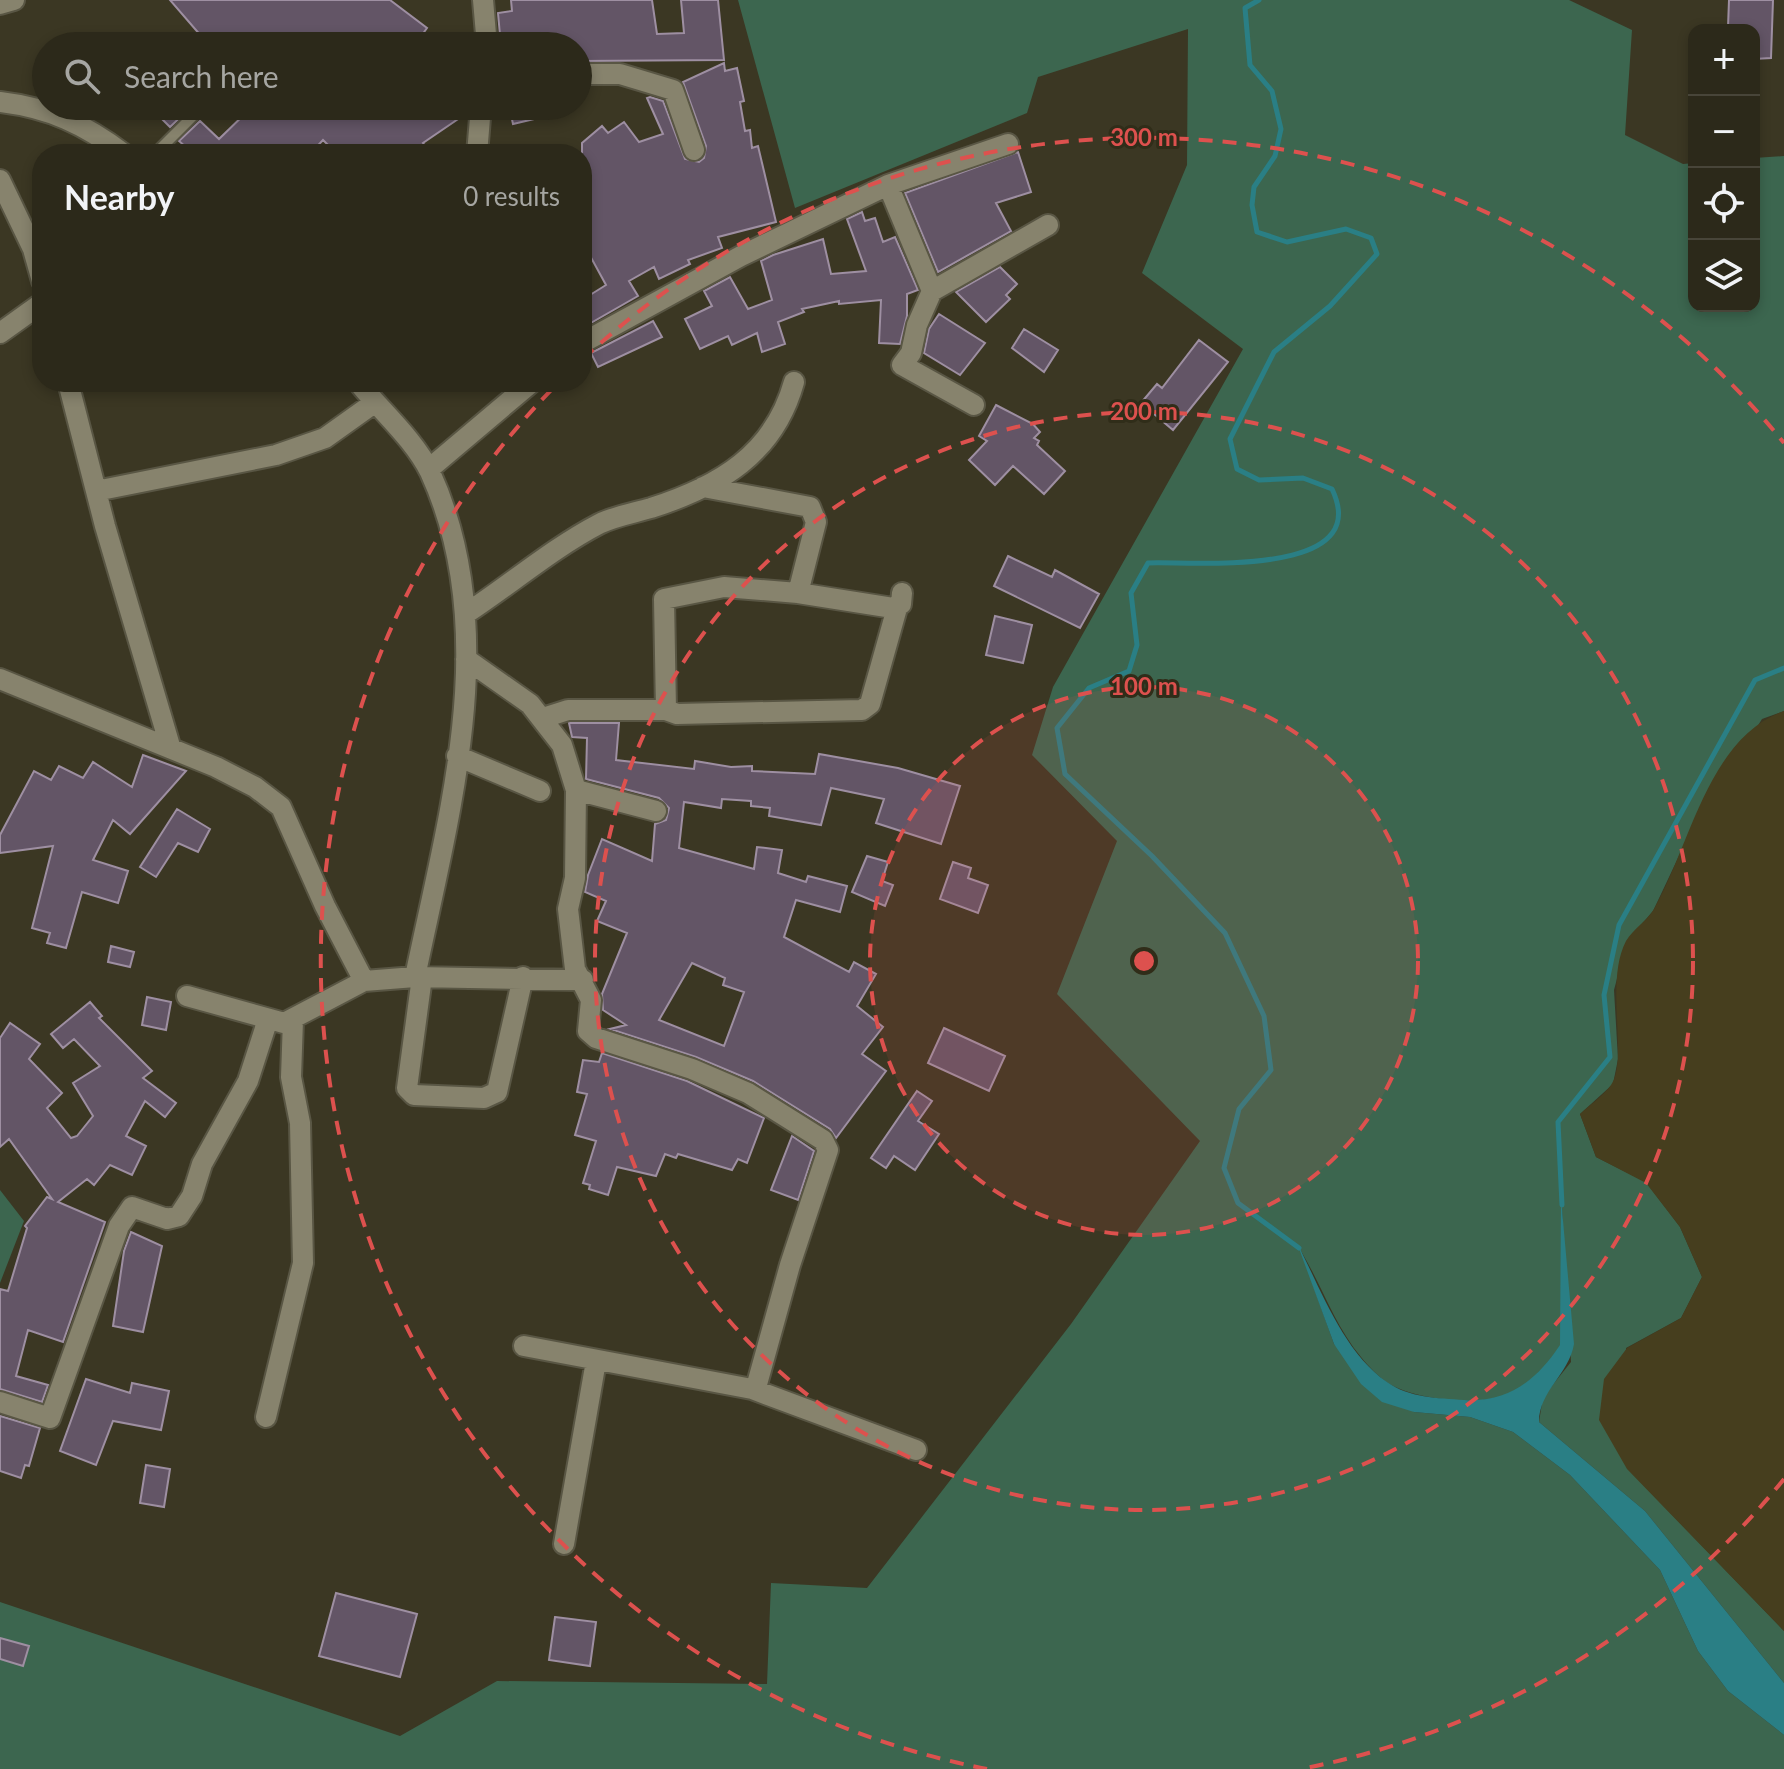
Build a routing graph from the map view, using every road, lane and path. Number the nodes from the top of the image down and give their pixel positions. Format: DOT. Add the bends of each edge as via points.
graph roads {
  1 [pos="14,0"];
  2 [pos="483,0"];
  3 [pos="0,4"];
  4 [pos="486,32"];
  5 [pos="592,74"];
  6 [pos="0,102"];
  7 [pos="32,106"];
  8 [pos="72,120"];
  9 [pos="189,120"];
  10 [pos="480,120"];
  11 [pos="109,144"];
  12 [pos="165,144"];
  13 [pos="478,144"];
  14 [pos="1008,144"];
  15 [pos="694,150"];
  16 [pos="0,180"];
  17 [pos="888,185"];
  18 [pos="1048,225"];
  19 [pos="32,247"];
  20 [pos="932,291"];
  21 [pos="32,310"];
  22 [pos="0,333"];
  23 [pos="592,338"];
  24 [pos="794,382"];
  25 [pos="71,392"];
  26 [pos="366,392"];
  27 [pos="520,392"];
  28 [pos="374,403"];
  29 [pos="974,405"];
  30 [pos="429,469"];
  31 [pos="703,487"];
  32 [pos="96,491"];
  33 [pos="798,593"];
  34 [pos="467,613"];
  35 [pos="466,659"];
  36 [pos="0,679"];
  37 [pos="666,710"];
  38 [pos="543,718"];
  39 [pos="170,746"];
  40 [pos="457,756"];
  41 [pos="576,790"];
  42 [pos="540,791"];
  43 [pos="656,811"];
  44 [pos="419,977"];
  45 [pos="523,977"];
  46 [pos="583,980"];
  47 [pos="364,981"];
  48 [pos="187,996"];
  49 [pos="268,1019"];
  50 [pos="293,1020"];
  51 [pos="524,1346"];
  52 [pos="596,1361"];
  53 [pos="752,1389"];
  54 [pos="0,1402"];
  55 [pos="266,1417"];
  56 [pos="916,1450"];
  57 [pos="564,1544"];
  1 -- 3 [label="street"];
  2 -- 4 [label="street"];
  5 -- 15 [label="street" via="620,74 673,90"];
  6 -- 7 [label="street"];
  8 -- 11 [label="street"];
  9 -- 12 [label="lane"];
  10 -- 13 [label="street"];
  14 -- 17 [label="street"];
  16 -- 19 [label="street"];
  17 -- 20 [label="street"];
  17 -- 23 [label="street" via="741,256"];
  18 -- 20 [label="street"];
  20 -- 29 [label="street" via="902,365"];
  21 -- 22 [label="street"];
  24 -- 31 [label="street" via="785,413 769,436 733,474"];
  25 -- 32 [label="street"];
  26 -- 28 [label="street"];
  27 -- 30 [label="street"];
  28 -- 30 [label="street"];
  28 -- 32 [label="street" via="325,438 276,455"];
  30 -- 34 [label="street" via="455,541"];
  31 -- 33 [label="street" via="810,507 816,522"];
  31 -- 34 [label="street" via="575,537"];
  32 -- 39 [label="street"];
  33 -- 37 [label="street" via="724,587 664,599"];
  33 -- 37 [label="street" via="900,600 869,707 677,714"];
  34 -- 35 [label="street"];
  35 -- 38 [label="street"];
  35 -- 40 [label="street"];
  36 -- 39 [label="street"];
  37 -- 38 [label="street" via="568,710"];
  38 -- 41 [label="street" via="562,745"];
  39 -- 47 [label="street" via="255,787 281,807"];
  40 -- 42 [label="street"];
  40 -- 44 [label="street"];
  41 -- 43 [label="street"];
  41 -- 46 [label="street" via="575,878 568,909 575,969"];
  44 -- 45 [label="street"];
  44 -- 45 [label="street" via="407,1088 414,1095 484,1098 497,1092"];
  44 -- 47 [label="street"];
  45 -- 46 [label="street"];
  46 -- 53 [label="street" via="591,1000 588,1031 596,1038 748,1093 823,1140 828,1150"];
  47 -- 50 [label="street"];
  48 -- 49 [label="street"];
  49 -- 50 [label="street"];
  49 -- 54 [label="street" via="248,1081 179,1216 167,1219 132,1207 119,1226 50,1418"];
  50 -- 55 [label="street" via="291,1077 300,1123 303,1263"];
  51 -- 52 [label="street"];
  52 -- 53 [label="street"];
  52 -- 57 [label="street"];
  53 -- 56 [label="street"];
}
